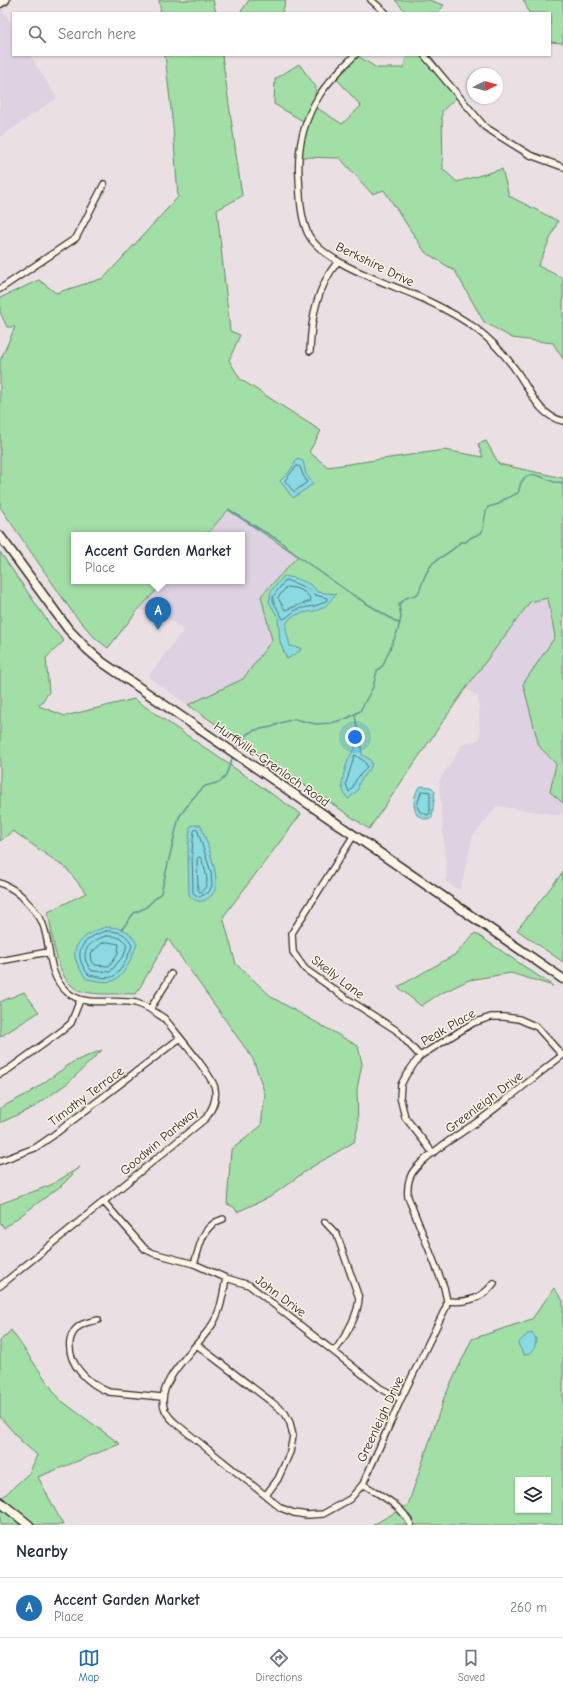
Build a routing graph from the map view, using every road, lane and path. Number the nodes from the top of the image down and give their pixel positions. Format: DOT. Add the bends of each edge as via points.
graph roads {
  1 [pos="5,0"];
  2 [pos="371,0"];
  3 [pos="0,4"];
  4 [pos="385,12"];
  5 [pos="354,56"];
  6 [pos="425,56"];
  7 [pos="563,167"];
  8 [pos="104,184"];
  9 [pos="338,261"];
  10 [pos="0,289"];
  11 [pos="310,351"];
  12 [pos="563,421"];
  13 [pos="0,536"];
  14 [pos="354,835"];
  15 [pos="0,883"];
  16 [pos="48,952"];
  17 [pos="0,961"];
  18 [pos="171,974"];
  19 [pos="563,979"];
  20 [pos="80,1000"];
  21 [pos="150,1009"];
  22 [pos="180,1038"];
  23 [pos="563,1055"];
  24 [pos="420,1056"];
  25 [pos="0,1074"];
  26 [pos="434,1153"];
  27 [pos="0,1161"];
  28 [pos="103,1201"];
  29 [pos="223,1218"];
  30 [pos="325,1222"];
  31 [pos="194,1264"];
  32 [pos="226,1278"];
  33 [pos="494,1282"];
  34 [pos="0,1286"];
  35 [pos="447,1301"];
  36 [pos="98,1320"];
  37 [pos="197,1344"];
  38 [pos="334,1352"];
  39 [pos="162,1397"];
  40 [pos="401,1399"];
  41 [pos="363,1484"];
  42 [pos="266,1495"];
  43 [pos="0,1502"];
  44 [pos="29,1525"];
  45 [pos="411,1525"];
  1 -- 3 [label="main road"];
  2 -- 4 [label="street"];
  5 -- 9 [label="street, Berkshire Drive" via="319,95 302,135 300,152 303,221 309,235 320,248"];
  6 -- 7 [label="street" via="485,127 530,155"];
  8 -- 10 [label="street" via="76,238"];
  9 -- 11 [label="street" via="315,305"];
  9 -- 12 [label="street, Berkshire Drive" via="441,307 476,328 505,356 542,410 549,416"];
  13 -- 14 [label="main road, Hurffville-Grenloch Road" via="68,629 102,662"];
  14 -- 19 [label="main road, Hurffville-Grenloch Road"];
  14 -- 24 [label="street, Skelly Lane" via="292,933 293,952 305,969 396,1030"];
  15 -- 16 [label="street" via="22,896 41,920"];
  16 -- 17 [label="street"];
  16 -- 20 [label="street" via="54,977 68,993"];
  18 -- 21 [label="street"];
  20 -- 21 [label="street, Goodwin Parkway" via="136,1003"];
  20 -- 25 [label="street" via="70,1023"];
  21 -- 22 [label="street, Goodwin Parkway" via="165,1019"];
  22 -- 27 [label="street, Timothy Terrace" via="35,1148"];
  22 -- 28 [label="street, Goodwin Parkway" via="212,1080 216,1093 212,1108 206,1118"];
  23 -- 24 [label="street, Peak Place" via="537,1026 519,1019 491,1017 473,1023"];
  23 -- 26 [label="street, Greenleigh Drive"];
  24 -- 26 [label="street, Peak Place" via="406,1074 401,1085 400,1097 405,1117"];
  26 -- 35 [label="street, Greenleigh Drive" via="411,1174 407,1188 408,1197 444,1287"];
  28 -- 31 [label="street, John Drive" via="145,1249 153,1254"];
  28 -- 34 [label="street, Goodwin Parkway"];
  29 -- 31 [label="street" via="214,1222 204,1233"];
  30 -- 38 [label="street" via="337,1235 359,1298 344,1337"];
  31 -- 32 [label="street, John Drive"];
  32 -- 37 [label="street" via="218,1314"];
  32 -- 38 [label="street, John Drive" via="249,1285 258,1291"];
  33 -- 35 [label="street" via="488,1290 474,1299"];
  35 -- 40 [label="street, Greenleigh Drive" via="444,1313"];
  36 -- 39 [label="street" via="83,1324 71,1335 70,1353 77,1368 102,1390"];
  37 -- 39 [label="street" via="167,1383"];
  37 -- 42 [label="street" via="274,1404 290,1423 293,1436 290,1452 278,1479"];
  38 -- 40 [label="street, John Drive" via="380,1388"];
  39 -- 42 [label="street, Greenleigh Drive" via="165,1410 179,1426"];
  40 -- 41 [label="street, Greenleigh Drive"];
  41 -- 42 [label="street, Greenleigh Drive" via="350,1499 323,1514 294,1513 281,1508"];
  41 -- 45 [label="street" via="399,1508"];
  43 -- 44 [label="main road"];
}
